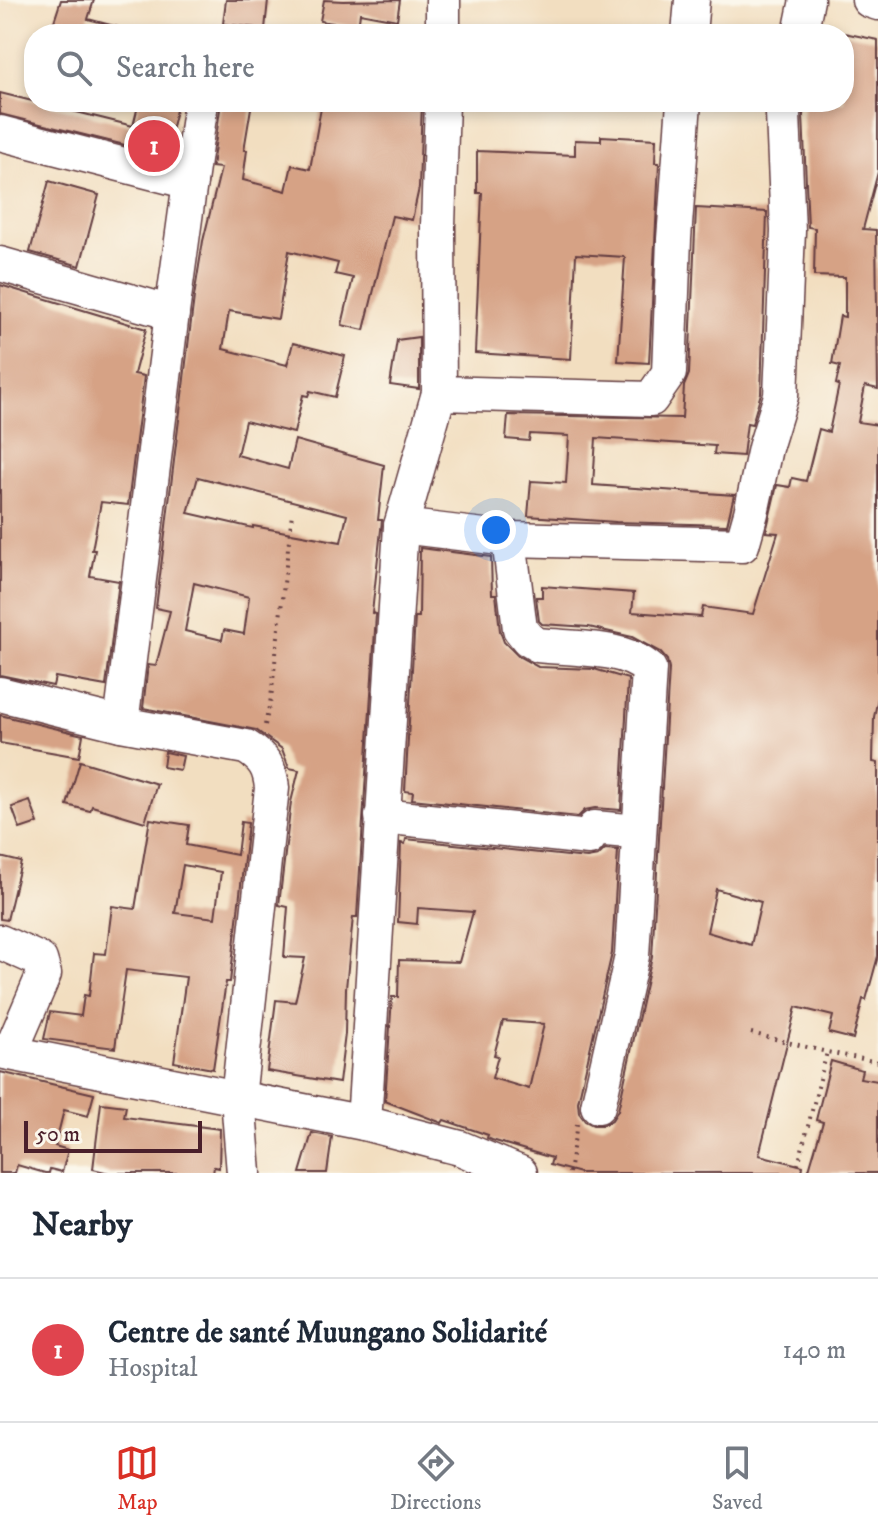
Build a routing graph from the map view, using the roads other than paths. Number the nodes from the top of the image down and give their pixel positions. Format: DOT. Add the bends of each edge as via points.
graph roads {
  1 [pos="443,0"];
  2 [pos="692,0"];
  3 [pos="807,0"];
  4 [pos="869,0"];
  5 [pos="878,3"];
  6 [pos="443,24"];
  7 [pos="690,24"];
  8 [pos="802,24"];
  9 [pos="200,112"];
  10 [pos="442,112"];
  11 [pos="683,112"];
  12 [pos="783,112"];
  13 [pos="0,133"];
  14 [pos="190,182"];
  15 [pos="0,264"];
  16 [pos="172,313"];
  17 [pos="439,393"];
  18 [pos="401,526"];
  19 [pos="509,539"];
  20 [pos="0,694"];
  21 [pos="121,724"];
  22 [pos="382,816"];
  23 [pos="639,832"];
  24 [pos="0,942"];
  25 [pos="5,1052"];
  26 [pos="238,1098"];
  27 [pos="598,1106"];
  28 [pos="364,1123"];
  29 [pos="456,1161"];
  30 [pos="244,1173"];
  31 [pos="520,1173"];
  1 -- 6 [label="street"];
  2 -- 7 [label="street"];
  3 -- 8 [label="street"];
  4 -- 5 [label="street"];
  9 -- 14 [label="street"];
  10 -- 17 [label="street"];
  11 -- 17 [label="street" via="669,373 651,399"];
  12 -- 19 [label="street" via="788,231 781,396 742,545"];
  13 -- 14 [label="street"];
  14 -- 16 [label="street"];
  15 -- 16 [label="street"];
  16 -- 21 [label="street"];
  17 -- 18 [label="street"];
  18 -- 19 [label="street"];
  18 -- 22 [label="street"];
  19 -- 23 [label="street" via="520,629 528,639 538,645 623,654 649,669"];
  20 -- 21 [label="street"];
  21 -- 26 [label="street" via="246,747 262,757 270,771"];
  22 -- 23 [label="street" via="589,838 594,828"];
  22 -- 28 [label="street"];
  23 -- 27 [label="street" via="632,956"];
  24 -- 25 [label="street" via="40,960 44,974"];
  25 -- 26 [label="street"];
  26 -- 28 [label="street"];
  26 -- 30 [label="street"];
  28 -- 29 [label="street"];
  29 -- 31 [label="street"];
}
